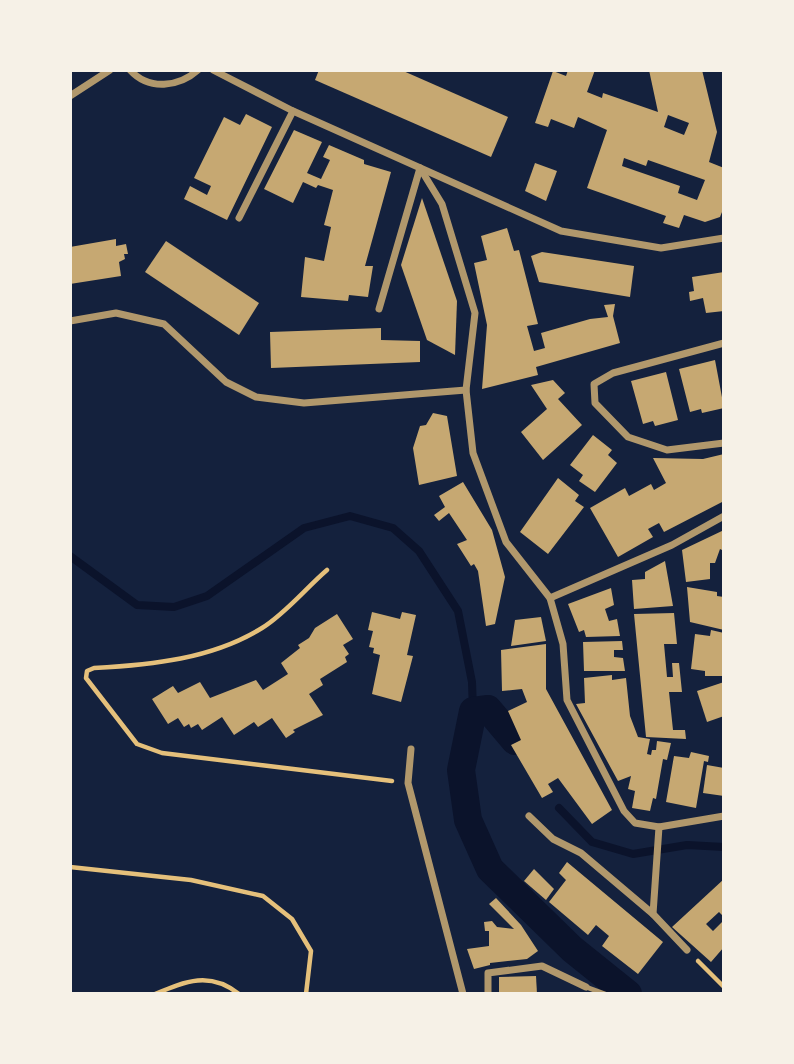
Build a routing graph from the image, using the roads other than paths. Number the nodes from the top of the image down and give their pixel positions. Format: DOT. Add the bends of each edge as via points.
graph roads {
  1 [pos="110,70"];
  2 [pos="130,70"];
  3 [pos="198,70"];
  4 [pos="213,70"];
  5 [pos="70,96"];
  6 [pos="293,111"];
  7 [pos="420,168"];
  8 [pos="239,218"];
  9 [pos="724,238"];
  10 [pos="379,309"];
  11 [pos="70,321"];
  12 [pos="724,343"];
  13 [pos="466,390"];
  14 [pos="724,443"];
  15 [pos="724,516"];
  16 [pos="550,598"];
  17 [pos="411,749"];
  18 [pos="529,816"];
  19 [pos="724,816"];
  20 [pos="659,827"];
  21 [pos="653,914"];
  22 [pos="687,950"];
  23 [pos="586,987"];
  24 [pos="463,994"];
  25 [pos="488,994"];
  26 [pos="605,994"];
  1 -- 5 [label="street"];
  2 -- 3 [label="street" via="151,83 171,85"];
  4 -- 6 [label="street"];
  6 -- 7 [label="street"];
  6 -- 8 [label="street"];
  7 -- 9 [label="street" via="561,231 661,248"];
  7 -- 10 [label="street"];
  7 -- 13 [label="street" via="442,204 475,313"];
  11 -- 13 [label="street" via="116,313 164,324 226,382 256,397 304,403"];
  12 -- 14 [label="street" via="613,373 594,384 595,403 628,437 667,450"];
  13 -- 16 [label="street" via="473,453 506,542"];
  15 -- 16 [label="street" via="672,545"];
  16 -- 20 [label="street" via="563,644 567,701 624,811 635,823"];
  17 -- 24 [label="street" via="408,783"];
  18 -- 21 [label="street"];
  19 -- 20 [label="street"];
  20 -- 21 [label="street"];
  21 -- 22 [label="street"];
  23 -- 25 [label="street" via="541,966 488,974"];
  23 -- 26 [label="lane"];
}
